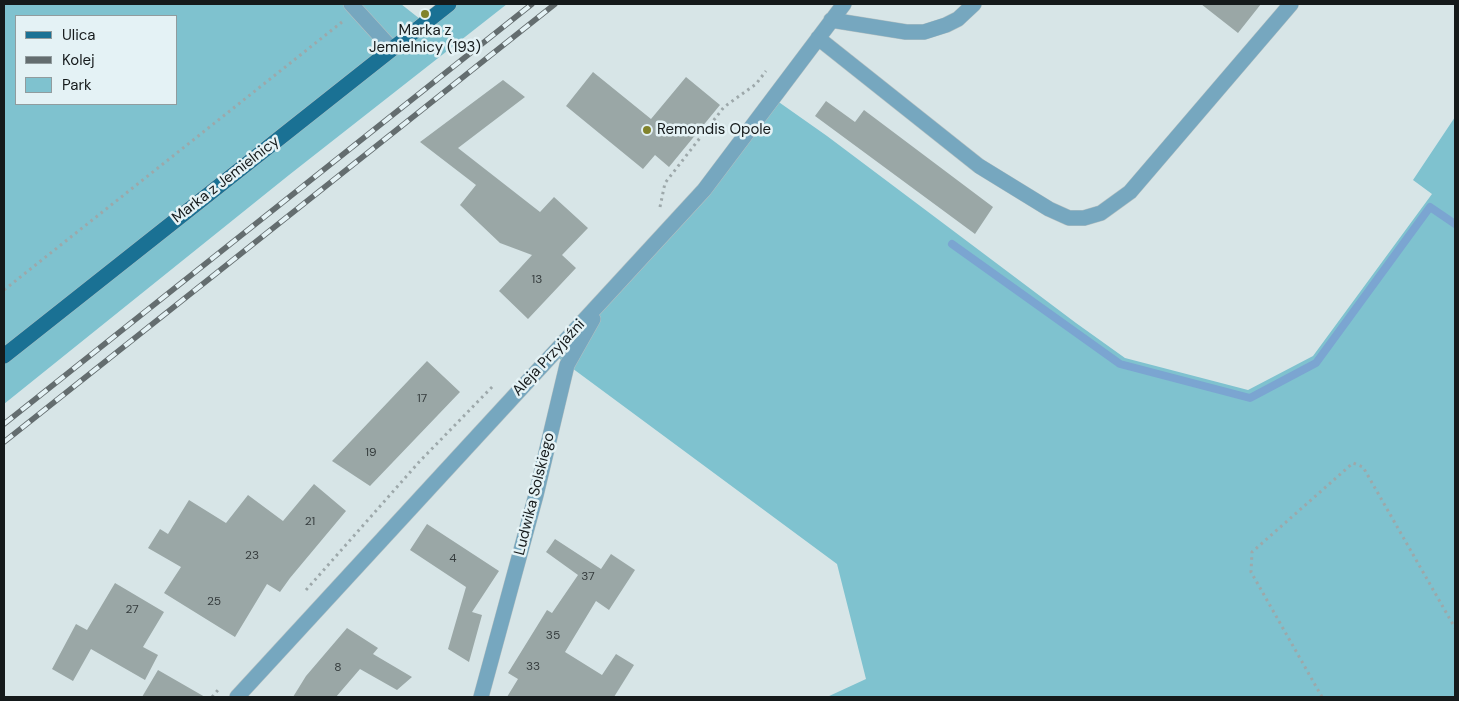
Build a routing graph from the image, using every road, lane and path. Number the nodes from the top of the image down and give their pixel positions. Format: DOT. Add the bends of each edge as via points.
graph roads {
  1 [pos="449,4"];
  2 [pos="844,4"];
  3 [pos="974,4"];
  4 [pos="1291,4"];
  5 [pos="354,6"];
  6 [pos="832,20"];
  7 [pos="818,38"];
  8 [pos="392,48"];
  9 [pos="756,84"];
  10 [pos="659,211"];
  11 [pos="4,290"];
  12 [pos="605,297"];
  13 [pos="4,356"];
  14 [pos="1455,628"];
  15 [pos="237,697"];
  16 [pos="481,697"];
  17 [pos="1322,697"];
  1 -- 8 [label="main road, Marka z Jemielnicy"];
  2 -- 6 [label="street, Aleja Przyjaźni"];
  3 -- 6 [label="street" via="958,19 924,32"];
  4 -- 7 [label="street" via="1130,192 1101,213 1084,218 1069,218 1048,209 978,166"];
  5 -- 8 [label="street"];
  5 -- 11 [label="path"];
  6 -- 7 [label="street, Aleja Przyjaźni"];
  7 -- 12 [label="street, Aleja Przyjaźni" via="704,190"];
  8 -- 13 [label="main road, Marka z Jemielnicy"];
  9 -- 10 [label="path" via="724,107 665,183"];
  12 -- 15 [label="street, Aleja Przyjaźni"];
  12 -- 16 [label="street, Ludwika Solskiego" via="567,365 536,495"];
  14 -- 17 [label="path" via="1363,467 1353,463 1252,552 1252,572"];
}
